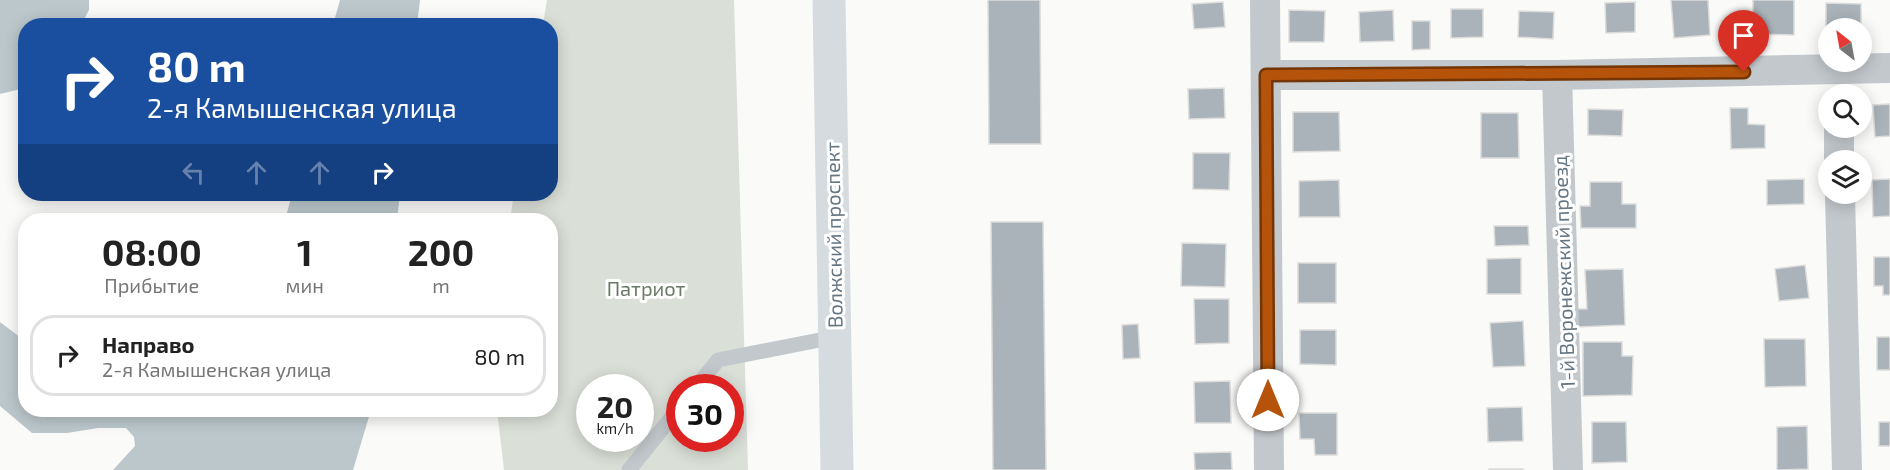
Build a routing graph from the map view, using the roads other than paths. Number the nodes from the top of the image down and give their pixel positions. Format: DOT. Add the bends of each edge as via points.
graph roads {
  1 [pos="829,0"];
  2 [pos="1265,0"];
  3 [pos="1890,68"];
  4 [pos="1266,75"];
  5 [pos="1557,75"];
  6 [pos="1837,82"];
  7 [pos="1840,204"];
  8 [pos="835,337"];
  9 [pos="706,374"];
  10 [pos="666,424"];
  11 [pos="629,470"];
  12 [pos="837,470"];
  13 [pos="1269,470"];
  14 [pos="1569,470"];
  15 [pos="1847,470"];
  1 -- 8 [label="main road, Волжский проспект"];
  2 -- 4 [label="street"];
  3 -- 6 [label="street"];
  4 -- 5 [label="street"];
  4 -- 13 [label="street"];
  5 -- 6 [label="street"];
  5 -- 14 [label="street, 1-й Воронежский проезд"];
  7 -- 15 [label="street"];
  8 -- 9 [label="lane" via="717,360"];
  8 -- 12 [label="main road, Волжский проспект"];
  10 -- 11 [label="lane"];
}
